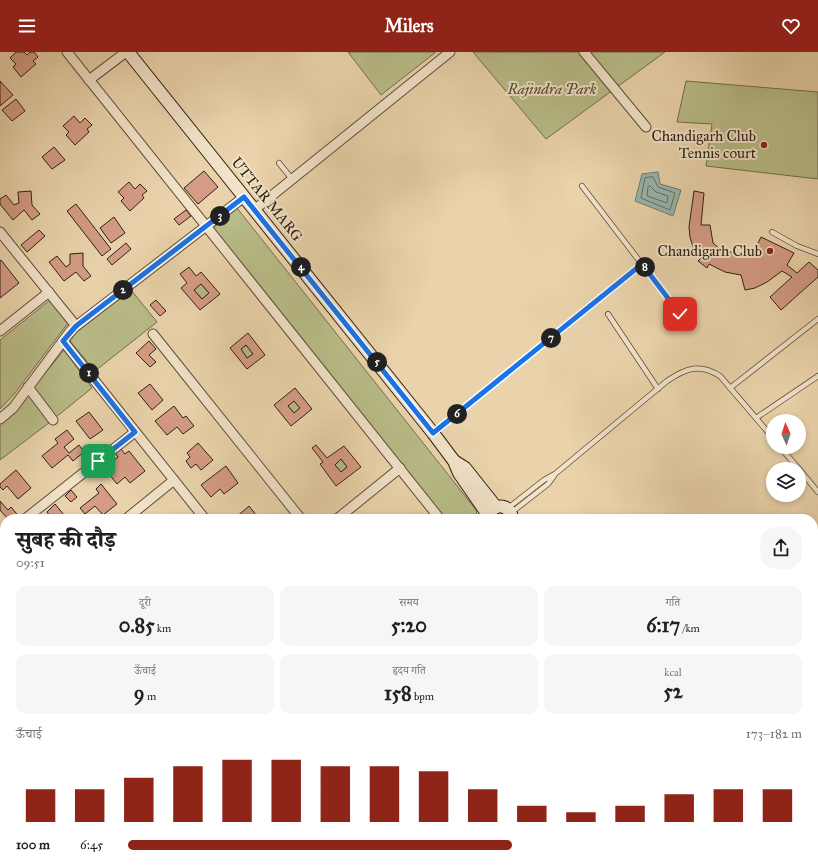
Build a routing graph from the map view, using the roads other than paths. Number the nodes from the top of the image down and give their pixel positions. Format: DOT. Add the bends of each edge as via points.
graph roads {
  1 [pos="67,52"];
  2 [pos="127,52"];
  3 [pos="450,52"];
  4 [pos="584,52"];
  5 [pos="89,80"];
  6 [pos="646,127"];
  7 [pos="279,163"];
  8 [pos="292,179"];
  9 [pos="582,186"];
  10 [pos="244,197"];
  11 [pos="254,210"];
  12 [pos="206,226"];
  13 [pos="772,232"];
  14 [pos="2,237"];
  15 [pos="818,254"];
  16 [pos="642,264"];
  17 [pos="49,292"];
  18 [pos="608,314"];
  19 [pos="680,314"];
  20 [pos="818,319"];
  21 [pos="76,326"];
  22 [pos="0,331"];
  23 [pos="152,334"];
  24 [pos="63,341"];
  25 [pos="818,376"];
  26 [pos="28,387"];
  27 [pos="730,388"];
  28 [pos="658,389"];
  29 [pos="0,418"];
  30 [pos="756,418"];
  31 [pos="53,420"];
  32 [pos="766,430"];
  33 [pos="135,432"];
  34 [pos="433,433"];
  35 [pos="786,454"];
  36 [pos="793,462"];
  37 [pos="400,468"];
  38 [pos="806,477"];
  39 [pos="174,480"];
  40 [pos="818,492"];
  41 [pos="500,513"];
  42 [pos="31,514"];
  43 [pos="132,514"];
  44 [pos="200,514"];
  45 [pos="297,514"];
  46 [pos="343,514"];
  47 [pos="436,514"];
  1 -- 5 [label="street"];
  2 -- 5 [label="street"];
  2 -- 10 [label="main road, UTTAR MARG"];
  3 -- 8 [label="street"];
  4 -- 6 [label="street"];
  5 -- 12 [label="street"];
  7 -- 8 [label="lane"];
  8 -- 11 [label="street"];
  9 -- 16 [label="lane"];
  10 -- 11 [label="main road, UTTAR MARG"];
  10 -- 12 [label="street"];
  11 -- 34 [label="main road, UTTAR MARG"];
  12 -- 21 [label="street"];
  12 -- 37 [label="street"];
  13 -- 15 [label="lane"];
  14 -- 17 [label="street"];
  16 -- 19 [label="lane"];
  16 -- 34 [label="lane"];
  17 -- 21 [label="street"];
  17 -- 22 [label="street"];
  18 -- 28 [label="lane"];
  20 -- 27 [label="lane"];
  21 -- 24 [label="street"];
  23 -- 45 [label="street"];
  24 -- 26 [label="street"];
  24 -- 33 [label="street"];
  25 -- 30 [label="lane"];
  26 -- 29 [label="street" via="13,408"];
  26 -- 31 [label="street"];
  27 -- 28 [label="lane" via="711,370 695,368 681,372"];
  27 -- 30 [label="lane"];
  28 -- 41 [label="lane" via="555,474"];
  30 -- 32 [label="lane"];
  33 -- 39 [label="street"];
  33 -- 42 [label="street"];
  34 -- 41 [label="main road, UTTAR MARG" via="454,461 459,473"];
  35 -- 36 [label="lane"];
  37 -- 46 [label="street"];
  37 -- 47 [label="street"];
  38 -- 40 [label="lane"];
  39 -- 43 [label="street"];
  39 -- 44 [label="street"];
}
